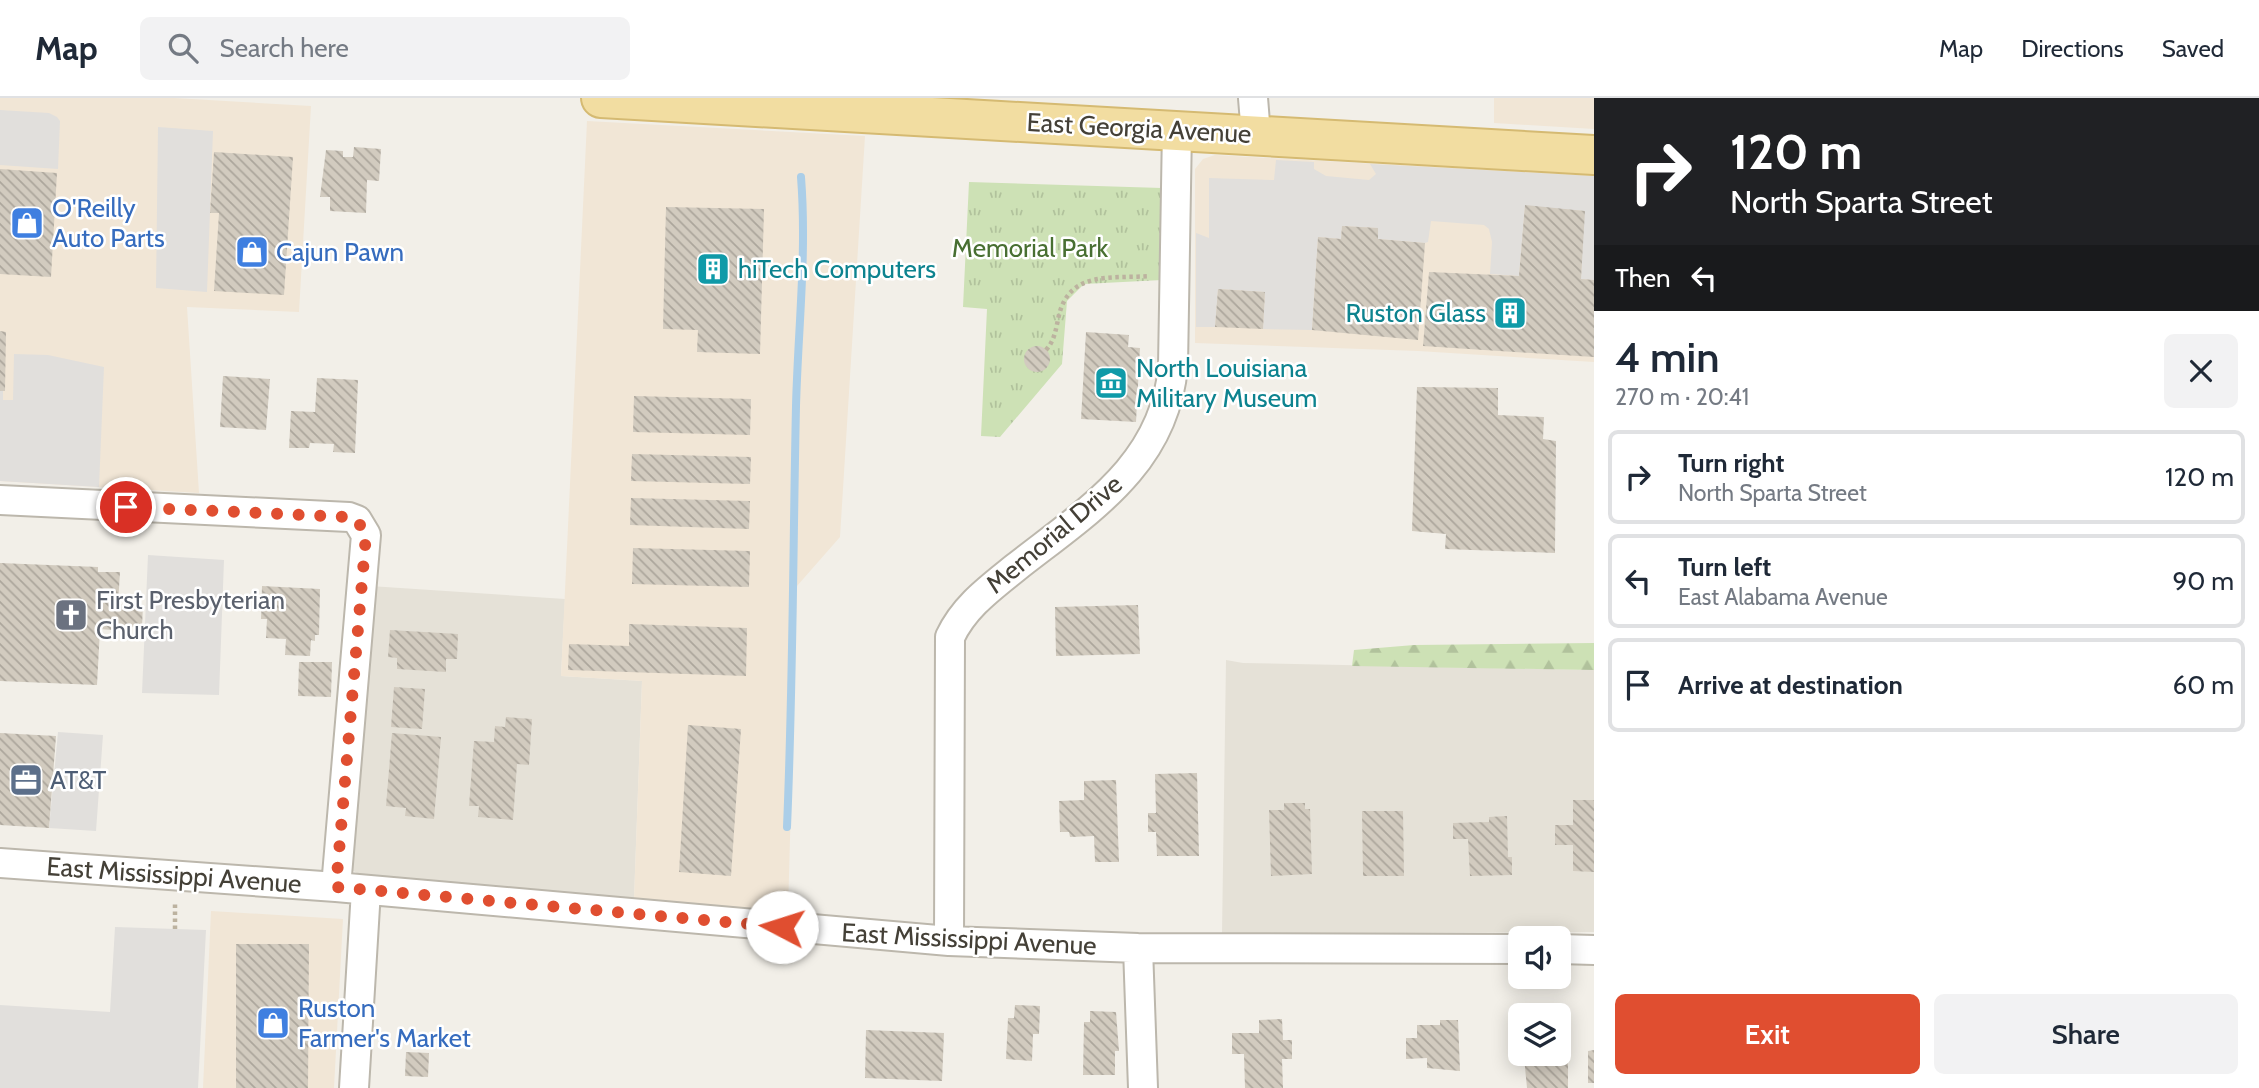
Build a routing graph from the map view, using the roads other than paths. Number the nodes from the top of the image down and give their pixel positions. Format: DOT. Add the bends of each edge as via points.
graph roads {
  1 [pos="601,98"];
  2 [pos="1255,116"];
  3 [pos="1177,129"];
  4 [pos="1594,155"];
  5 [pos="0,500"];
  6 [pos="0,863"];
  7 [pos="336,887"];
  8 [pos="366,890"];
  9 [pos="949,941"];
  10 [pos="1138,948"];
  11 [pos="1508,949"];
  12 [pos="1571,949"];
  13 [pos="1594,950"];
  14 [pos="354,1088"];
  15 [pos="1143,1088"];
  1 -- 3 [label="main road, East Georgia Avenue"];
  2 -- 3 [label="main road, East Georgia Avenue"];
  2 -- 4 [label="main road, East Georgia Avenue"];
  3 -- 9 [label="street, Memorial Drive" via="1173,366 1170,393 1155,436 1100,502 980,595 950,637"];
  5 -- 7 [label="street" via="357,520 366,535"];
  6 -- 7 [label="street, East Mississippi Avenue"];
  7 -- 8 [label="street, East Mississippi Avenue"];
  8 -- 9 [label="street, East Mississippi Avenue"];
  8 -- 14 [label="street"];
  9 -- 10 [label="street, East Mississippi Avenue"];
  10 -- 11 [label="street, East Mississippi Avenue"];
  10 -- 15 [label="street"];
  12 -- 13 [label="street"];
}
